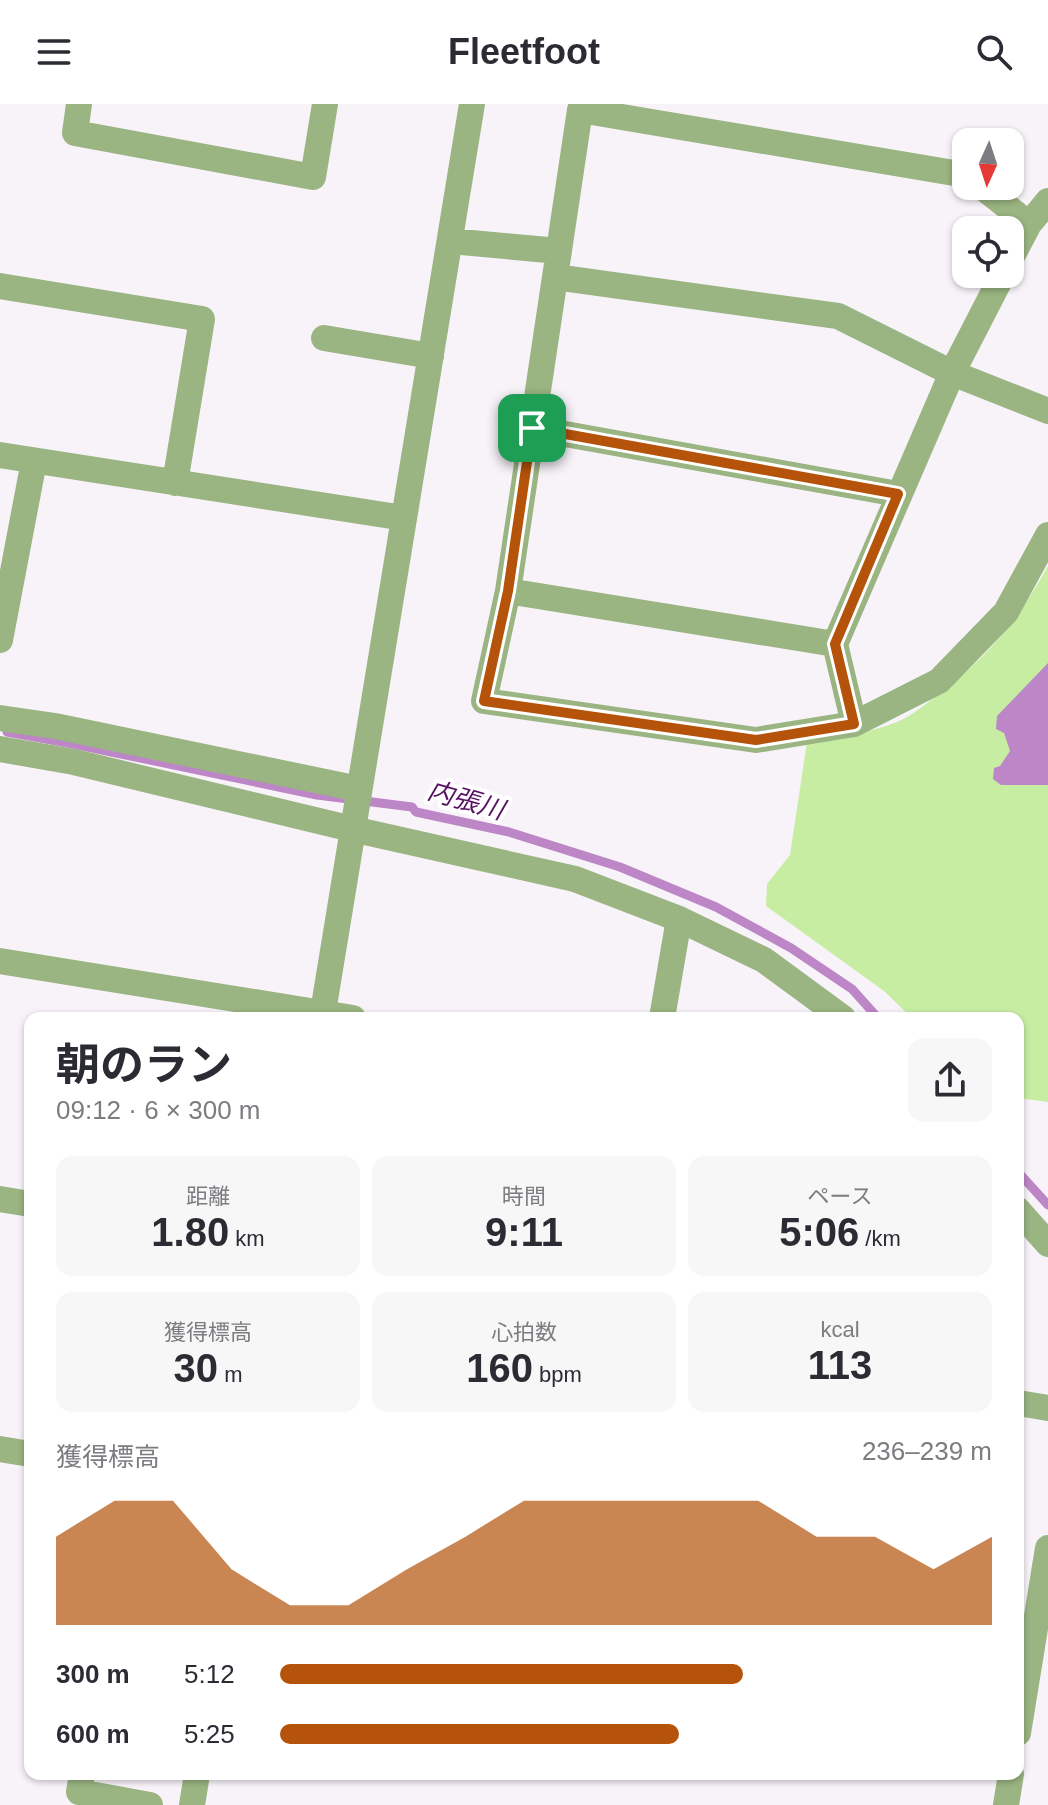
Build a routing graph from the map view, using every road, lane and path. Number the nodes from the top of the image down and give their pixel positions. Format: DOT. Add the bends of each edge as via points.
graph roads {
  1 [pos="79,104"];
  2 [pos="325,104"];
  3 [pos="472,104"];
  4 [pos="581,107"];
  5 [pos="952,173"];
  6 [pos="999,200"];
  7 [pos="1048,201"];
  8 [pos="1029,224"];
  9 [pos="1024,233"];
  10 [pos="450,241"];
  11 [pos="557,264"];
  12 [pos="0,286"];
  13 [pos="996,288"];
  14 [pos="324,338"];
  15 [pos="431,356"];
  16 [pos="952,373"];
  17 [pos="1048,411"];
  18 [pos="532,428"];
  19 [pos="0,455"];
  20 [pos="34,461"];
  21 [pos="175,483"];
  22 [pos="898,494"];
  23 [pos="404,518"];
  24 [pos="1048,535"];
  25 [pos="508,591"];
  26 [pos="0,640"];
  27 [pos="835,644"];
  28 [pos="0,718"];
  29 [pos="854,724"];
  30 [pos="0,749"];
  31 [pos="359,790"];
  32 [pos="353,824"];
  33 [pos="679,919"];
  34 [pos="0,961"];
  35 [pos="299,1012"];
  36 [pos="323,1012"];
  37 [pos="663,1012"];
  38 [pos="835,1012"];
  39 [pos="0,1199"];
  40 [pos="24,1203"];
  41 [pos="1024,1217"];
  42 [pos="1048,1244"];
  43 [pos="1024,1404"];
  44 [pos="1048,1408"];
  45 [pos="0,1449"];
  46 [pos="24,1453"];
  47 [pos="1048,1548"];
  48 [pos="1034,1620"];
  49 [pos="1024,1691"];
  50 [pos="81,1780"];
  51 [pos="196,1780"];
  52 [pos="1010,1780"];
  53 [pos="150,1805"];
  54 [pos="192,1805"];
  55 [pos="1006,1805"];
  1 -- 2 [label="street" via="75,133 313,177"];
  3 -- 10 [label="street"];
  4 -- 5 [label="street"];
  4 -- 11 [label="street"];
  6 -- 8 [label="street"];
  7 -- 8 [label="street"];
  8 -- 9 [label="street"];
  10 -- 11 [label="street"];
  10 -- 15 [label="street"];
  11 -- 16 [label="street" via="838,316"];
  11 -- 18 [label="street"];
  12 -- 21 [label="street" via="202,319"];
  13 -- 16 [label="street"];
  14 -- 15 [label="street"];
  15 -- 23 [label="street"];
  16 -- 17 [label="street"];
  16 -- 22 [label="street"];
  18 -- 22 [label="street"];
  18 -- 25 [label="street"];
  19 -- 20 [label="street"];
  20 -- 21 [label="street"];
  20 -- 26 [label="street"];
  21 -- 23 [label="street"];
  22 -- 27 [label="street"];
  23 -- 31 [label="street"];
  24 -- 29 [label="street" via="1006,612 939,681"];
  25 -- 27 [label="street"];
  25 -- 29 [label="street" via="484,701 756,740"];
  27 -- 29 [label="street"];
  28 -- 31 [label="street"];
  30 -- 32 [label="street"];
  31 -- 32 [label="street"];
  32 -- 33 [label="street" via="575,879"];
  32 -- 36 [label="street"];
  33 -- 37 [label="street"];
  33 -- 38 [label="street" via="764,960"];
  34 -- 35 [label="street"];
  39 -- 40 [label="street"];
  41 -- 42 [label="street"];
  43 -- 44 [label="street"];
  45 -- 46 [label="street"];
  47 -- 48 [label="street"];
  48 -- 49 [label="street"];
  50 -- 53 [label="street" via="79,1792"];
  51 -- 54 [label="street"];
  52 -- 55 [label="street"];
}
